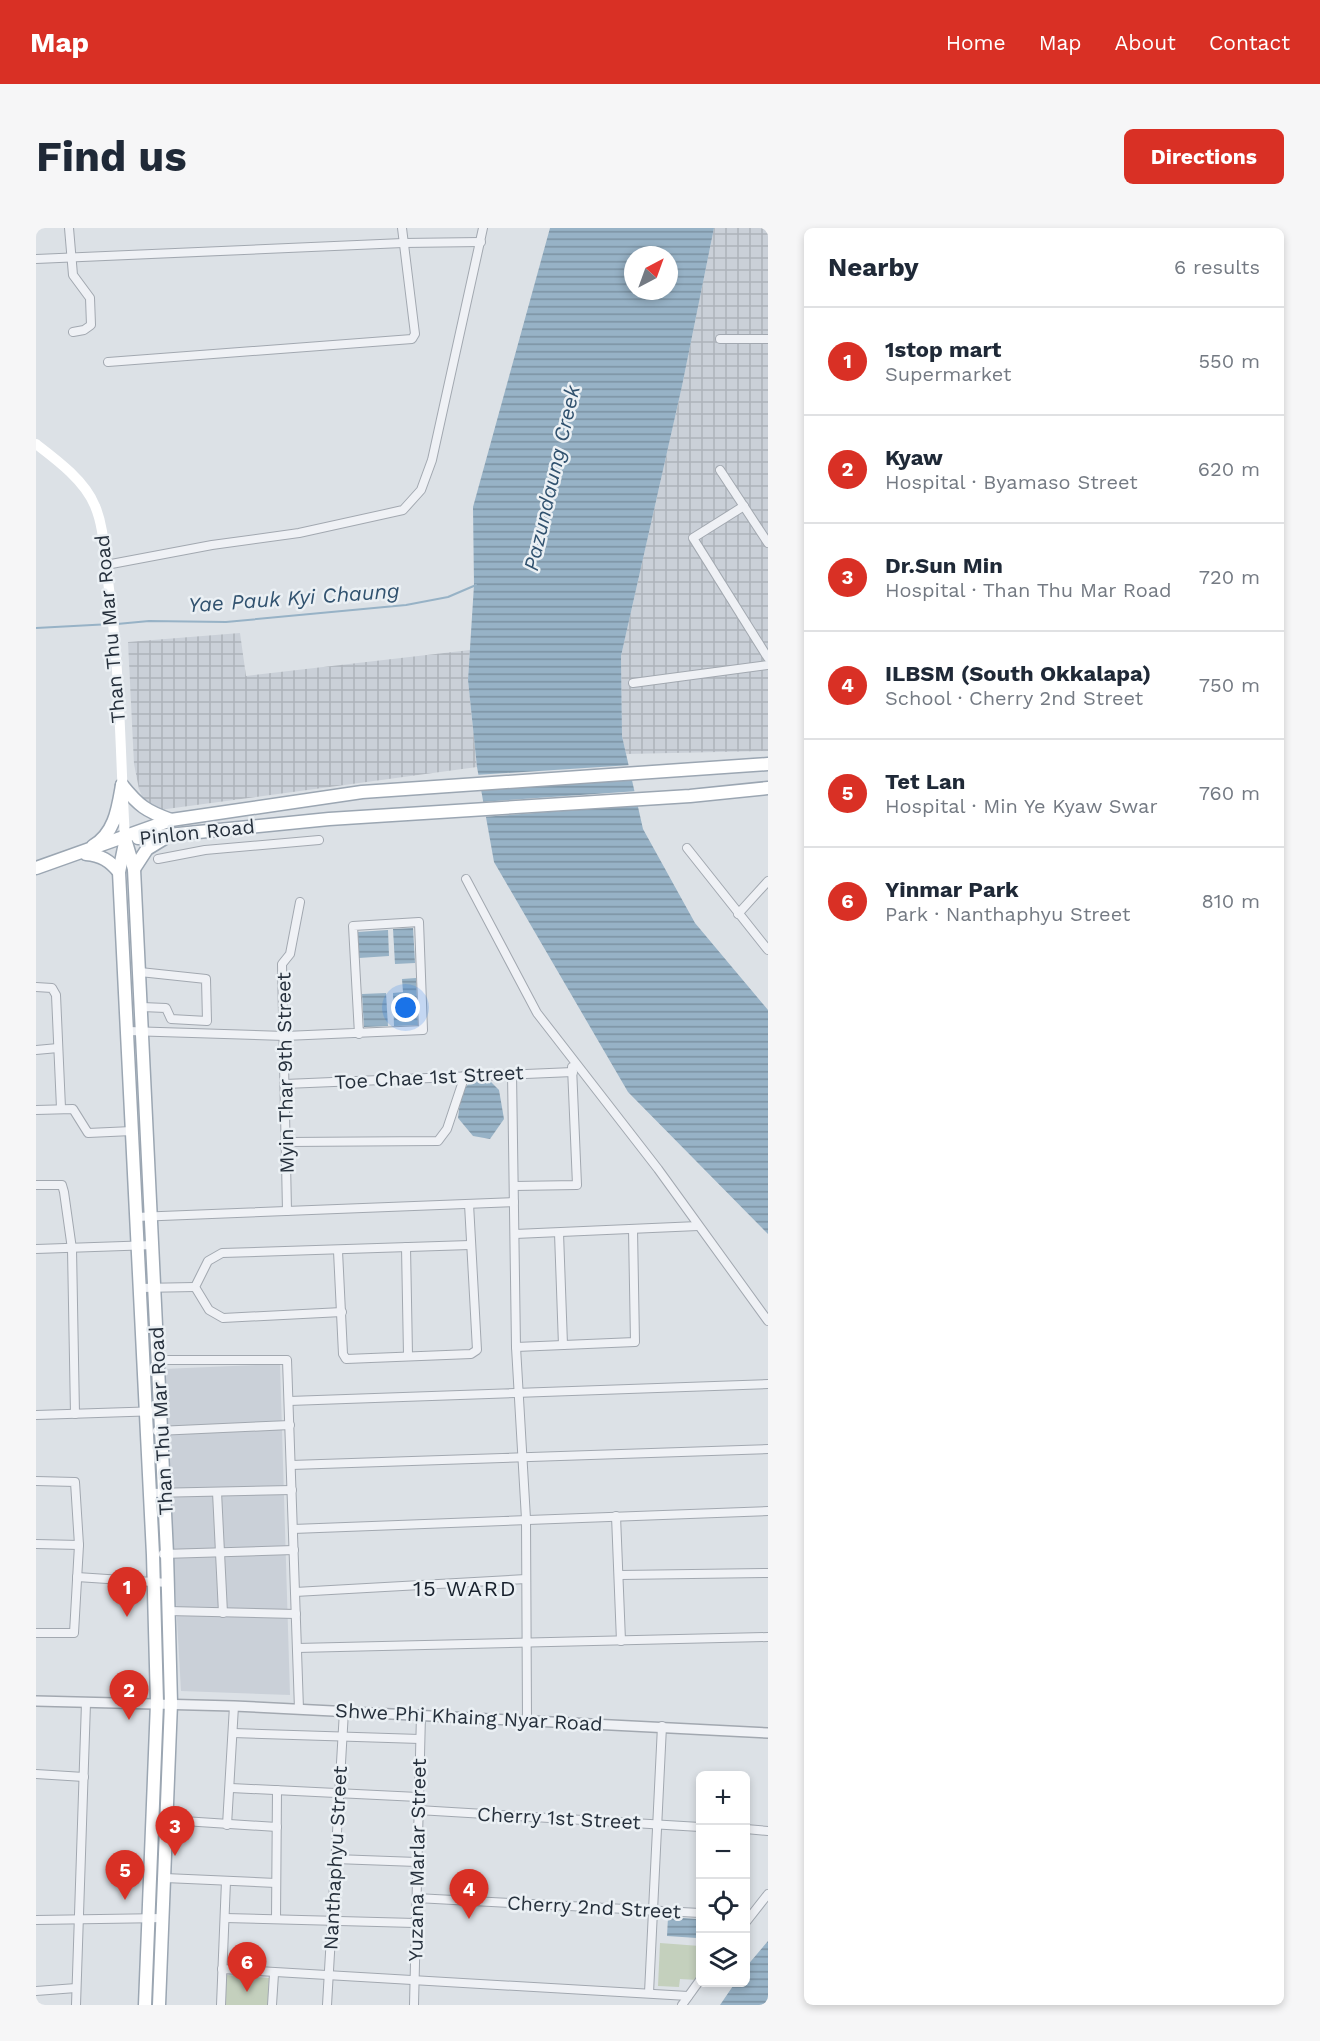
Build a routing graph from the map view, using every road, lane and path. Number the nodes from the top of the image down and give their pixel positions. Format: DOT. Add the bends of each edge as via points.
graph roads {
  1 [pos="69,228"];
  2 [pos="402,228"];
  3 [pos="483,228"];
  4 [pos="481,242"];
  5 [pos="403,243"];
  6 [pos="72,257"];
  7 [pos="36,259"];
  8 [pos="73,332"];
  9 [pos="720,339"];
  10 [pos="768,339"];
  11 [pos="108,362"];
  12 [pos="36,444"];
  13 [pos="720,470"];
  14 [pos="744,506"];
  15 [pos="768,543"];
  16 [pos="106,565"];
  17 [pos="768,658"];
  18 [pos="768,665"];
  19 [pos="633,683"];
  20 [pos="768,764"];
  21 [pos="122,785"];
  22 [pos="765,787"];
  23 [pos="171,820"];
  24 [pos="209,830"];
  25 [pos="175,835"];
  26 [pos="125,838"];
  27 [pos="319,840"];
  28 [pos="687,848"];
  29 [pos="205,850"];
  30 [pos="82,854"];
  31 [pos="158,859"];
  32 [pos="36,868"];
  33 [pos="134,869"];
  34 [pos="119,872"];
  35 [pos="466,879"];
  36 [pos="768,881"];
  37 [pos="300,902"];
  38 [pos="738,915"];
  39 [pos="768,950"];
  40 [pos="140,972"];
  41 [pos="36,987"];
  42 [pos="142,1007"];
  43 [pos="143,1030"];
  44 [pos="128,1031"];
  45 [pos="359,1034"];
  46 [pos="285,1036"];
  47 [pos="58,1048"];
  48 [pos="36,1050"];
  49 [pos="572,1056"];
  50 [pos="573,1072"];
  51 [pos="512,1073"];
  52 [pos="465,1075"];
  53 [pos="285,1084"];
  54 [pos="147,1105"];
  55 [pos="130,1107"];
  56 [pos="61,1108"];
  57 [pos="36,1110"];
  58 [pos="132,1131"];
  59 [pos="286,1142"];
  60 [pos="36,1185"];
  61 [pos="514,1186"];
  62 [pos="514,1202"];
  63 [pos="469,1203"];
  64 [pos="287,1211"];
  65 [pos="152,1216"];
  66 [pos="136,1217"];
  67 [pos="698,1226"];
  68 [pos="633,1229"];
  69 [pos="559,1233"];
  70 [pos="515,1234"];
  71 [pos="153,1245"];
  72 [pos="470,1245"];
  73 [pos="138,1246"];
  74 [pos="406,1247"];
  75 [pos="36,1249"];
  76 [pos="72,1249"];
  77 [pos="338,1251"];
  78 [pos="195,1287"];
  79 [pos="140,1288"];
  80 [pos="154,1288"];
  81 [pos="342,1312"];
  82 [pos="768,1321"];
  83 [pos="563,1345"];
  84 [pos="516,1347"];
  85 [pos="408,1355"];
  86 [pos="158,1360"];
  87 [pos="768,1384"];
  88 [pos="520,1393"];
  89 [pos="289,1401"];
  90 [pos="160,1411"];
  91 [pos="146,1412"];
  92 [pos="75,1414"];
  93 [pos="36,1415"];
  94 [pos="290,1425"];
  95 [pos="161,1431"];
  96 [pos="147,1432"];
  97 [pos="768,1449"];
  98 [pos="523,1456"];
  99 [pos="291,1465"];
  100 [pos="36,1480"];
  101 [pos="292,1490"];
  102 [pos="217,1492"];
  103 [pos="150,1493"];
  104 [pos="164,1493"];
  105 [pos="768,1511"];
  106 [pos="616,1516"];
  107 [pos="526,1519"];
  108 [pos="293,1529"];
  109 [pos="36,1544"];
  110 [pos="79,1545"];
  111 [pos="294,1550"];
  112 [pos="167,1554"];
  113 [pos="220,1554"];
  114 [pos="153,1555"];
  115 [pos="768,1573"];
  116 [pos="620,1575"];
  117 [pos="77,1577"];
  118 [pos="526,1579"];
  119 [pos="154,1582"];
  120 [pos="168,1583"];
  121 [pos="295,1592"];
  122 [pos="168,1611"];
  123 [pos="223,1613"];
  124 [pos="296,1614"];
  125 [pos="36,1633"];
  126 [pos="768,1637"];
  127 [pos="621,1641"];
  128 [pos="526,1643"];
  129 [pos="297,1648"];
  130 [pos="36,1701"];
  131 [pos="86,1703"];
  132 [pos="157,1703"];
  133 [pos="171,1703"];
  134 [pos="234,1706"];
  135 [pos="299,1709"];
  136 [pos="344,1711"];
  137 [pos="421,1714"];
  138 [pos="527,1719"];
  139 [pos="662,1726"];
  140 [pos="232,1733"];
  141 [pos="768,1733"];
  142 [pos="342,1735"];
  143 [pos="420,1739"];
  144 [pos="36,1774"];
  145 [pos="84,1777"];
  146 [pos="231,1788"];
  147 [pos="277,1790"];
  148 [pos="339,1793"];
  149 [pos="418,1797"];
  150 [pos="418,1810"];
  151 [pos="168,1820"];
  152 [pos="657,1824"];
  153 [pos="227,1825"];
  154 [pos="277,1827"];
  155 [pos="696,1827"];
  156 [pos="750,1829"];
  157 [pos="768,1831"];
  158 [pos="335,1859"];
  159 [pos="417,1862"];
  160 [pos="165,1878"];
  161 [pos="226,1881"];
  162 [pos="276,1883"];
  163 [pos="768,1894"];
  164 [pos="416,1898"];
  165 [pos="653,1910"];
  166 [pos="696,1913"];
  167 [pos="750,1915"];
  168 [pos="148,1916"];
  169 [pos="77,1917"];
  170 [pos="164,1918"];
  171 [pos="225,1918"];
  172 [pos="276,1919"];
  173 [pos="36,1920"];
  174 [pos="332,1921"];
  175 [pos="415,1923"];
  176 [pos="222,1969"];
  177 [pos="273,1974"];
  178 [pos="328,1977"];
  179 [pos="417,1981"];
  180 [pos="696,1985"];
  181 [pos="76,1988"];
  182 [pos="36,1991"];
  183 [pos="649,1993"];
  184 [pos="688,1996"];
  185 [pos="76,2005"];
  186 [pos="145,2005"];
  187 [pos="159,2005"];
  188 [pos="221,2005"];
  189 [pos="272,2005"];
  190 [pos="327,2005"];
  191 [pos="414,2005"];
  192 [pos="682,2005"];
  1 -- 6 [label="street"];
  2 -- 5 [label="street"];
  3 -- 4 [label="street"];
  4 -- 5 [label="street"];
  4 -- 16 [label="street" via="432,460 422,490 403,510 336,526"];
  5 -- 6 [label="street"];
  5 -- 11 [label="street" via="415,334 412,339"];
  6 -- 7 [label="street"];
  6 -- 8 [label="street" via="75,279 90,298 91,325"];
  9 -- 10 [label="street"];
  12 -- 16 [label="main road, Than Thu Mar Road" via="60,463 95,505"];
  13 -- 14 [label="street"];
  14 -- 15 [label="street"];
  14 -- 17 [label="street" via="693,538"];
  16 -- 21 [label="main road, Than Thu Mar Road" via="112,603"];
  18 -- 19 [label="street"];
  20 -- 23 [label="main road, Pinlon Road" via="362,792"];
  21 -- 23 [label="main road" via="141,807"];
  21 -- 26 [label="main road, Than Thu Mar Road"];
  21 -- 30 [label="main road" via="107,834"];
  22 -- 24 [label="main road, Pinlon Road"];
  23 -- 26 [label="main road, Pinlon Road"];
  24 -- 25 [label="main road, Pinlon Road"];
  24 -- 29 [label="street"];
  25 -- 26 [label="main road, Pinlon Road"];
  25 -- 33 [label="main road" via="147,849"];
  26 -- 30 [label="main road"];
  26 -- 33 [label="main road, Than Thu Mar Road"];
  26 -- 34 [label="main road, Than Thu Mar Road"];
  27 -- 29 [label="street"];
  28 -- 38 [label="street"];
  29 -- 31 [label="street"];
  30 -- 32 [label="main road"];
  30 -- 34 [label="main road" via="97,855"];
  33 -- 40 [label="main road, Than Thu Mar Road"];
  34 -- 44 [label="main road, Than Thu Mar Road"];
  35 -- 49 [label="street" via="522,988"];
  36 -- 38 [label="street"];
  37 -- 46 [label="street, Myin Thar 9th Street" via="290,954 282,964"];
  38 -- 39 [label="street"];
  40 -- 42 [label="main road, Than Thu Mar Road"];
  40 -- 42 [label="street" via="206,979 207,1021 171,1019 166,1008"];
  41 -- 47 [label="street" via="52,988 56,995"];
  42 -- 43 [label="main road, Than Thu Mar Road"];
  43 -- 44 [label="street"];
  43 -- 46 [label="street"];
  43 -- 54 [label="main road, Than Thu Mar Road"];
  44 -- 55 [label="main road, Than Thu Mar Road"];
  45 -- 45 [label="street" via="353,926 419,922 423,1030"];
  45 -- 46 [label="street"];
  46 -- 53 [label="street, Myin Thar 9th Street"];
  47 -- 48 [label="street"];
  47 -- 56 [label="street"];
  49 -- 50 [label="street"];
  49 -- 67 [label="street"];
  50 -- 51 [label="street, Toe Chae 1st Street"];
  50 -- 61 [label="street" via="577,1185"];
  51 -- 52 [label="street, Toe Chae 1st Street"];
  51 -- 61 [label="street"];
  52 -- 53 [label="street, Toe Chae 1st Street"];
  52 -- 59 [label="street" via="447,1129 438,1141"];
  53 -- 59 [label="street, Myin Thar 9th Street"];
  54 -- 55 [label="main road"];
  54 -- 65 [label="main road, Than Thu Mar Road"];
  55 -- 58 [label="main road, Than Thu Mar Road"];
  56 -- 57 [label="street"];
  56 -- 58 [label="street" via="77,1110 88,1133"];
  58 -- 66 [label="main road, Than Thu Mar Road"];
  59 -- 64 [label="street, Myin Thar 9th Street"];
  60 -- 76 [label="street" via="62,1185"];
  61 -- 62 [label="street"];
  62 -- 63 [label="street"];
  62 -- 70 [label="street"];
  63 -- 64 [label="street"];
  63 -- 72 [label="street"];
  64 -- 65 [label="street"];
  65 -- 66 [label="street"];
  65 -- 71 [label="main road, Than Thu Mar Road"];
  66 -- 73 [label="main road, Than Thu Mar Road"];
  67 -- 68 [label="street"];
  67 -- 82 [label="street"];
  68 -- 69 [label="street"];
  68 -- 83 [label="street" via="635,1342"];
  69 -- 70 [label="street"];
  69 -- 83 [label="street"];
  70 -- 84 [label="street"];
  71 -- 73 [label="street"];
  71 -- 80 [label="main road, Than Thu Mar Road"];
  72 -- 74 [label="street"];
  72 -- 85 [label="street" via="477,1350 471,1354"];
  73 -- 76 [label="street"];
  73 -- 79 [label="main road, Than Thu Mar Road"];
  74 -- 77 [label="street"];
  74 -- 85 [label="street"];
  75 -- 76 [label="street"];
  76 -- 92 [label="street"];
  77 -- 78 [label="street" via="222,1253 208,1261"];
  77 -- 81 [label="street"];
  78 -- 80 [label="street"];
  78 -- 81 [label="street" via="209,1310 223,1318"];
  79 -- 80 [label="street"];
  79 -- 91 [label="main road, Than Thu Mar Road"];
  80 -- 86 [label="main road, Than Thu Mar Road"];
  81 -- 85 [label="street" via="346,1359"];
  83 -- 84 [label="street"];
  84 -- 88 [label="street"];
  86 -- 89 [label="street" via="287,1360"];
  86 -- 90 [label="main road, Than Thu Mar Road"];
  87 -- 88 [label="street"];
  88 -- 89 [label="street"];
  88 -- 98 [label="street"];
  89 -- 94 [label="street"];
  90 -- 91 [label="street"];
  90 -- 95 [label="main road, Than Thu Mar Road"];
  91 -- 92 [label="street"];
  91 -- 96 [label="main road, Than Thu Mar Road"];
  92 -- 93 [label="street"];
  94 -- 95 [label="street"];
  94 -- 99 [label="street"];
  95 -- 96 [label="street"];
  95 -- 104 [label="main road, Than Thu Mar Road"];
  96 -- 103 [label="main road, Than Thu Mar Road"];
  97 -- 98 [label="street"];
  98 -- 99 [label="street"];
  98 -- 107 [label="street"];
  99 -- 101 [label="street"];
  100 -- 110 [label="street" via="75,1482"];
  101 -- 102 [label="street"];
  101 -- 108 [label="street"];
  102 -- 104 [label="street"];
  102 -- 113 [label="street"];
  103 -- 104 [label="street"];
  103 -- 114 [label="main road, Than Thu Mar Road"];
  104 -- 112 [label="main road, Than Thu Mar Road"];
  105 -- 106 [label="street"];
  106 -- 107 [label="street"];
  106 -- 116 [label="street"];
  107 -- 108 [label="street"];
  107 -- 118 [label="street"];
  108 -- 111 [label="street"];
  109 -- 110 [label="street"];
  110 -- 117 [label="street"];
  111 -- 113 [label="street"];
  111 -- 121 [label="street"];
  112 -- 113 [label="street"];
  112 -- 114 [label="street"];
  112 -- 120 [label="main road, Than Thu Mar Road"];
  113 -- 123 [label="street"];
  114 -- 119 [label="main road, Than Thu Mar Road"];
  115 -- 116 [label="street"];
  116 -- 127 [label="street"];
  117 -- 119 [label="street"];
  117 -- 125 [label="street" via="74,1633"];
  118 -- 121 [label="street"];
  118 -- 128 [label="street"];
  119 -- 120 [label="street"];
  119 -- 132 [label="main road, Than Thu Mar Road"];
  120 -- 122 [label="main road, Than Thu Mar Road"];
  121 -- 124 [label="street"];
  122 -- 123 [label="street"];
  122 -- 133 [label="main road, Than Thu Mar Road"];
  123 -- 124 [label="street"];
  124 -- 129 [label="street"];
  126 -- 127 [label="street"];
  127 -- 128 [label="street"];
  128 -- 129 [label="street"];
  128 -- 138 [label="street"];
  129 -- 135 [label="street"];
  130 -- 131 [label="street, Shwe Phi Khaing Nyar Road"];
  131 -- 132 [label="street, Shwe Phi Khaing Nyar Road"];
  131 -- 145 [label="street"];
  132 -- 133 [label="street, Shwe Phi Khaing Nyar Road"];
  132 -- 168 [label="main road, Than Thu Mar Road"];
  133 -- 134 [label="street, Shwe Phi Khaing Nyar Road"];
  133 -- 151 [label="main road, Than Thu Mar Road"];
  134 -- 135 [label="street, Shwe Phi Khaing Nyar Road"];
  134 -- 140 [label="street"];
  135 -- 136 [label="street, Shwe Phi Khaing Nyar Road"];
  136 -- 137 [label="street, Shwe Phi Khaing Nyar Road"];
  136 -- 142 [label="street, Nanthaphyu Street"];
  137 -- 138 [label="street, Shwe Phi Khaing Nyar Road"];
  137 -- 143 [label="street, Yuzana Marlar Street"];
  138 -- 139 [label="street, Shwe Phi Khaing Nyar Road"];
  139 -- 141 [label="street, Shwe Phi Khaing Nyar Road"];
  139 -- 152 [label="street"];
  140 -- 142 [label="street"];
  140 -- 146 [label="street"];
  142 -- 143 [label="street"];
  142 -- 148 [label="street, Nanthaphyu Street"];
  143 -- 149 [label="street, Yuzana Marlar Street"];
  144 -- 145 [label="street"];
  145 -- 169 [label="street"];
  146 -- 147 [label="street"];
  146 -- 153 [label="street"];
  147 -- 148 [label="street"];
  147 -- 154 [label="street"];
  148 -- 149 [label="street"];
  148 -- 158 [label="street, Nanthaphyu Street"];
  149 -- 150 [label="street, Yuzana Marlar Street"];
  150 -- 152 [label="street, Cherry 1st Street"];
  150 -- 159 [label="street, Yuzana Marlar Street"];
  151 -- 153 [label="street"];
  151 -- 160 [label="main road, Than Thu Mar Road"];
  152 -- 155 [label="street, Cherry 1st Street"];
  152 -- 165 [label="street"];
  153 -- 154 [label="street"];
  154 -- 162 [label="street"];
  156 -- 157 [label="street"];
  158 -- 159 [label="street"];
  158 -- 174 [label="street, Nanthaphyu Street"];
  159 -- 164 [label="street, Yuzana Marlar Street"];
  160 -- 161 [label="street"];
  160 -- 170 [label="main road, Than Thu Mar Road"];
  161 -- 162 [label="street"];
  161 -- 171 [label="street"];
  162 -- 172 [label="street"];
  163 -- 167 [label="street"];
  164 -- 165 [label="street, Cherry 2nd Street"];
  164 -- 175 [label="street, Yuzana Marlar Street"];
  165 -- 166 [label="street, Cherry 2nd Street"];
  165 -- 183 [label="street"];
  168 -- 169 [label="street"];
  168 -- 170 [label="street"];
  168 -- 186 [label="main road, Than Thu Mar Road"];
  169 -- 173 [label="street"];
  169 -- 181 [label="street"];
  170 -- 187 [label="main road, Than Thu Mar Road"];
  171 -- 172 [label="street"];
  171 -- 176 [label="street"];
  172 -- 174 [label="street"];
  174 -- 175 [label="street"];
  174 -- 178 [label="street, Nanthaphyu Street"];
  175 -- 179 [label="street, Yuzana Marlar Street"];
  176 -- 177 [label="street"];
  176 -- 188 [label="street"];
  177 -- 178 [label="street"];
  177 -- 189 [label="street"];
  178 -- 179 [label="street"];
  178 -- 190 [label="street, Nanthaphyu Street"];
  179 -- 183 [label="street"];
  179 -- 191 [label="street, Yuzana Marlar Street"];
  180 -- 184 [label="street"];
  181 -- 182 [label="street"];
  181 -- 185 [label="street"];
  183 -- 184 [label="street"];
  184 -- 192 [label="street"];
}
